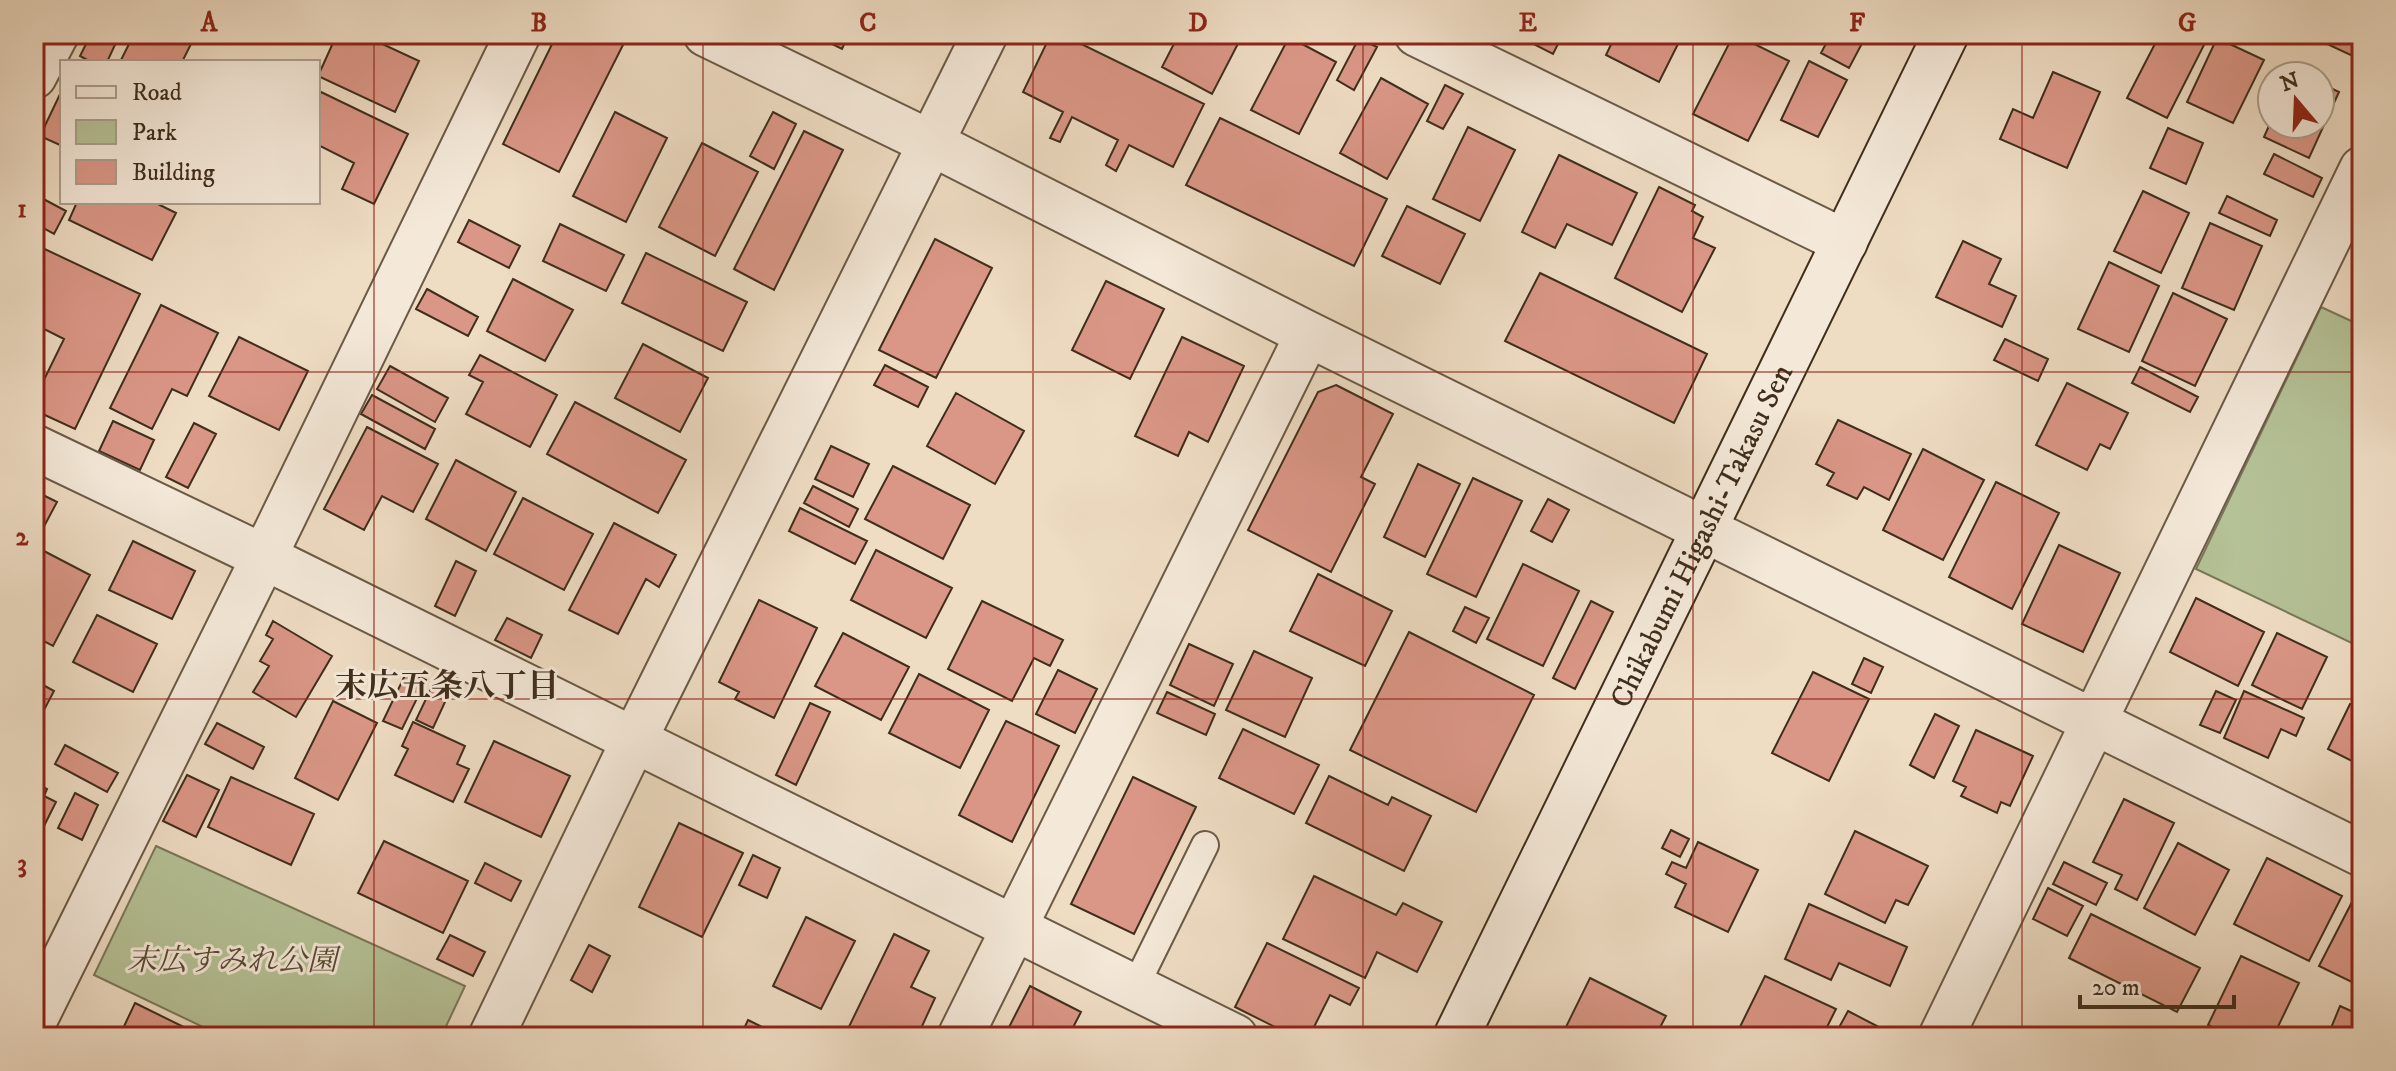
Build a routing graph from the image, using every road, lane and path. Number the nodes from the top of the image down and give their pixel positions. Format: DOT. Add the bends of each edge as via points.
graph roads {
  1 [pos="56,34"];
  2 [pos="518,34"];
  3 [pos="706,34"];
  4 [pos="985,34"];
  5 [pos="1417,34"];
  6 [pos="1946,34"];
  7 [pos="34,76"];
  8 [pos="931,143"];
  9 [pos="2357,190"];
  10 [pos="1845,242"];
  11 [pos="1308,334"];
  12 [pos="34,447"];
  13 [pos="1704,529"];
  14 [pos="264,557"];
  15 [pos="2093,723"];
  16 [pos="634,740"];
  17 [pos="1205,845"];
  18 [pos="2362,854"];
  19 [pos="1013,927"];
  20 [pos="1135,987"];
  21 [pos="34,1021"];
  22 [pos="491,1037"];
  23 [pos="960,1037"];
  24 [pos="1235,1037"];
  25 [pos="1456,1037"];
  26 [pos="1941,1037"];
  1 -- 7 [label="street"];
  2 -- 14 [label="street"];
  3 -- 8 [label="street"];
  4 -- 8 [label="street"];
  5 -- 10 [label="street"];
  6 -- 10 [label="street, Chikabumi Higashi-Takasu Sen"];
  8 -- 11 [label="street"];
  8 -- 16 [label="street"];
  9 -- 15 [label="street"];
  10 -- 13 [label="street, Chikabumi Higashi-Takasu Sen"];
  11 -- 13 [label="street"];
  11 -- 19 [label="street"];
  12 -- 14 [label="street"];
  13 -- 15 [label="street"];
  13 -- 25 [label="street, Chikabumi Higashi-Takasu Sen"];
  14 -- 16 [label="street"];
  14 -- 21 [label="street"];
  15 -- 18 [label="street"];
  15 -- 26 [label="street"];
  16 -- 19 [label="street"];
  16 -- 22 [label="street"];
  17 -- 20 [label="lane"];
  19 -- 20 [label="street"];
  19 -- 23 [label="street"];
  20 -- 24 [label="street"];
}
